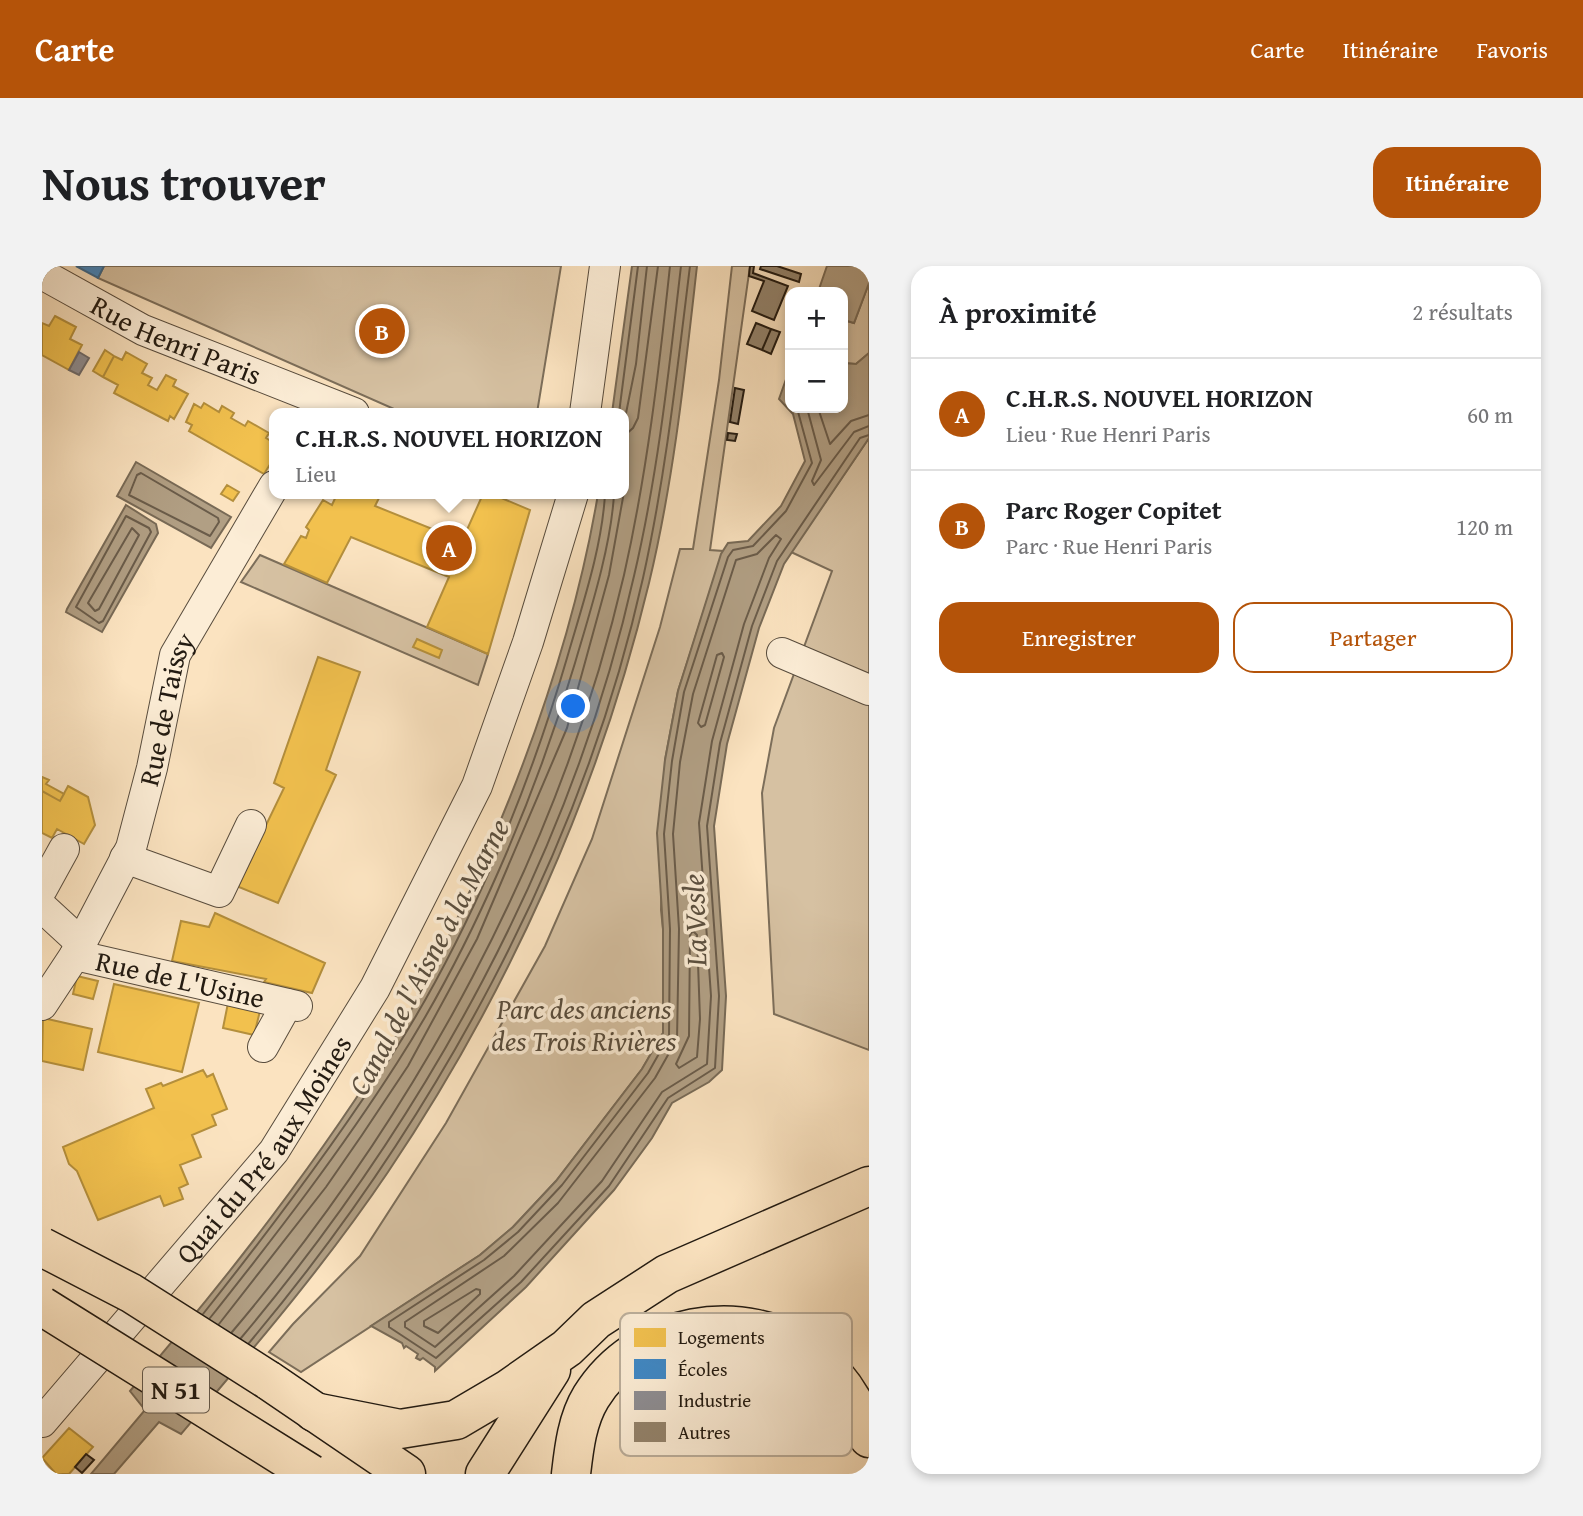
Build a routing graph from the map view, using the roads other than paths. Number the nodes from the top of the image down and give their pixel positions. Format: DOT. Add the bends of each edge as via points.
graph roads {
  1 [pos="605,266"];
  2 [pos="42,274"];
  3 [pos="319,407"];
  4 [pos="586,408"];
  5 [pos="269,495"];
  6 [pos="571,499"];
  7 [pos="782,653"];
  8 [pos="869,690"];
  9 [pos="251,825"];
  10 [pos="64,849"];
  11 [pos="125,858"];
  12 [pos="42,889"];
  13 [pos="42,907"];
  14 [pos="78,949"];
  15 [pos="42,1006"];
  16 [pos="263,1047"];
  17 [pos="869,1186"];
  18 [pos="42,1247"];
  19 [pos="42,1306"];
  20 [pos="566,1348"];
  21 [pos="620,1362"];
  22 [pos="852,1400"];
  23 [pos="314,1412"];
  24 [pos="42,1422"];
  25 [pos="869,1438"];
  26 [pos="311,1474"];
  27 [pos="406,1474"];
  28 [pos="485,1474"];
  29 [pos="571,1474"];
  1 -- 4 [label="street"];
  2 -- 3 [label="street, Rue Henri Paris" via="143,330"];
  5 -- 11 [label="street, Rue de Taissy" via="175,655 152,768"];
  6 -- 24 [label="street, Quai du Pré aux Moines" via="528,642 477,786 375,988 274,1151"];
  7 -- 8 [label="street"];
  9 -- 11 [label="street" via="219,892"];
  10 -- 12 [label="street"];
  11 -- 14 [label="street, Rue de Taissy"];
  13 -- 14 [label="street"];
  14 -- 15 [label="street, Rue de Taissy"];
  14 -- 16 [label="street, Rue de L'Usine" via="292,1005"];
  17 -- 20 [label="main road" via="667,1274 596,1320"];
  18 -- 23 [label="main road, N 51, bridge" via="131,1293"];
  19 -- 26 [label="main road, N 51, bridge"];
  20 -- 23 [label="main road" via="456,1420 400,1429"];
  20 -- 28 [label="main road"];
  21 -- 29 [label="main road" via="590,1399 579,1426"];
  22 -- 25 [label="main road"];
  23 -- 27 [label="main road, N 51"];
}
